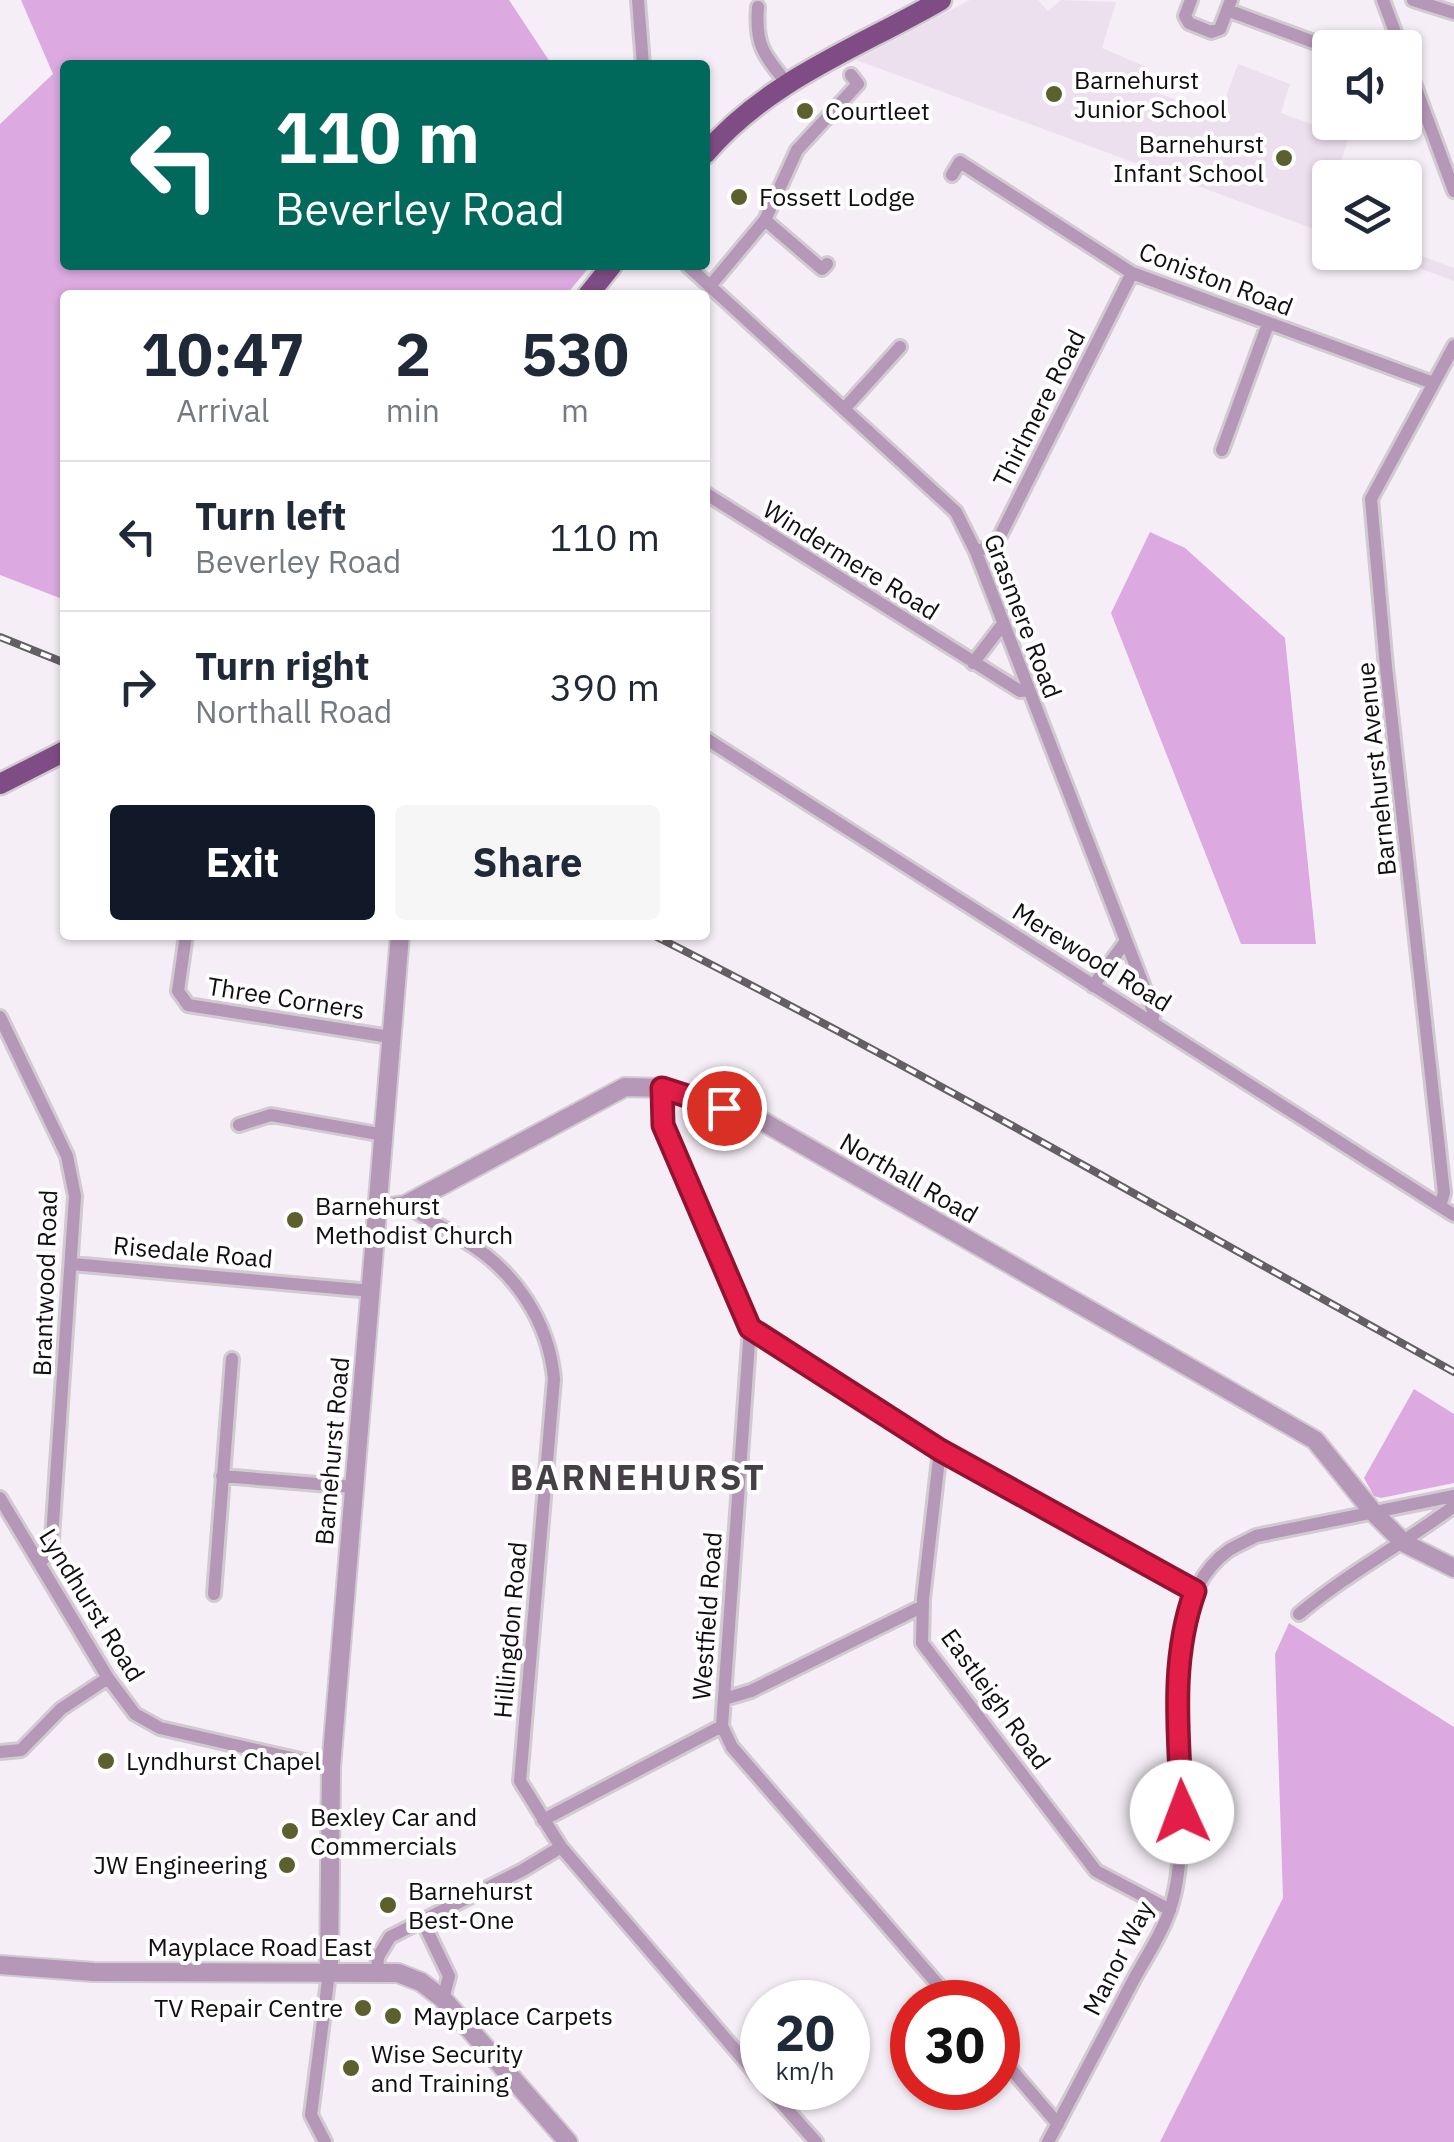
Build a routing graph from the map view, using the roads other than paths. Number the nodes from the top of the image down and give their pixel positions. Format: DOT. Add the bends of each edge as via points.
graph roads {
  1 [pos="638,0"];
  2 [pos="941,0"];
  3 [pos="1191,0"];
  4 [pos="1384,0"];
  5 [pos="1412,0"];
  6 [pos="1229,5"];
  7 [pos="758,7"];
  8 [pos="1454,14"];
  9 [pos="1395,30"];
  10 [pos="1312,40"];
  11 [pos="644,60"];
  12 [pos="858,78"];
  13 [pos="786,82"];
  14 [pos="1422,106"];
  15 [pos="710,149"];
  16 [pos="952,175"];
  17 [pos="1454,191"];
  18 [pos="765,220"];
  19 [pos="827,264"];
  20 [pos="608,270"];
  21 [pos="692,270"];
  22 [pos="1132,273"];
  23 [pos="710,286"];
  24 [pos="592,290"];
  25 [pos="1268,324"];
  26 [pos="1454,346"];
  27 [pos="900,347"];
  28 [pos="1433,383"];
  29 [pos="844,409"];
  30 [pos="1222,450"];
  31 [pos="710,496"];
  32 [pos="976,552"];
  33 [pos="1003,624"];
  34 [pos="973,663"];
  35 [pos="1028,690"];
  36 [pos="710,741"];
  37 [pos="60,753"];
  38 [pos="0,784"];
  39 [pos="185,940"];
  40 [pos="400,940"];
  41 [pos="1126,942"];
  42 [pos="1093,986"];
  43 [pos="0,1017"];
  44 [pos="1152,1022"];
  45 [pos="390,1037"];
  46 [pos="662,1088"];
  47 [pos="239,1125"];
  48 [pos="384,1135"];
  49 [pos="405,1205"];
  50 [pos="1440,1206"];
  51 [pos="378,1209"];
  52 [pos="1454,1215"];
  53 [pos="72,1264"];
  54 [pos="371,1290"];
  55 [pos="750,1328"];
  56 [pos="232,1359"];
  57 [pos="940,1450"];
  58 [pos="222,1476"];
  59 [pos="354,1487"];
  60 [pos="1454,1496"];
  61 [pos="0,1498"];
  62 [pos="1454,1506"];
  63 [pos="1373,1512"];
  64 [pos="1404,1543"];
  65 [pos="40,1562"];
  66 [pos="1454,1568"];
  67 [pos="1195,1591"];
  68 [pos="214,1594"];
  69 [pos="922,1606"];
  70 [pos="1299,1614"];
  71 [pos="108,1678"];
  72 [pos="724,1699"];
  73 [pos="722,1726"];
  74 [pos="0,1752"];
  75 [pos="331,1767"];
  76 [pos="543,1820"];
  77 [pos="561,1848"];
  78 [pos="1170,1910"];
  79 [pos="422,1922"];
  80 [pos="0,1965"];
  81 [pos="329,1972"];
  82 [pos="377,1972"];
  83 [pos="934,1980"];
  84 [pos="443,2000"];
  85 [pos="740,2056"];
  86 [pos="1020,2080"];
  87 [pos="788,2110"];
  88 [pos="1058,2124"];
  89 [pos="325,2142"];
  90 [pos="568,2142"];
  91 [pos="816,2142"];
  92 [pos="1048,2142"];
  1 -- 11 [label="street"];
  2 -- 13 [label="main road"];
  3 -- 6 [label="street" via="1188,23 1212,32 1220,29"];
  4 -- 9 [label="street"];
  5 -- 8 [label="street"];
  6 -- 10 [label="street"];
  7 -- 13 [label="street" via="763,54"];
  12 -- 18 [label="street" via="797,150"];
  13 -- 15 [label="main road"];
  14 -- 17 [label="street"];
  16 -- 22 [label="street, Coniston Road" via="960,162"];
  18 -- 19 [label="street" via="822,269"];
  18 -- 23 [label="street"];
  20 -- 24 [label="main road"];
  21 -- 23 [label="street, Grasmere Road"];
  22 -- 25 [label="street, Coniston Road"];
  22 -- 32 [label="street, Thirlmere Road" via="1000,536"];
  23 -- 29 [label="street, Grasmere Road"];
  25 -- 28 [label="street, Coniston Road"];
  25 -- 30 [label="street"];
  26 -- 28 [label="street, Barnehurst Avenue"];
  27 -- 29 [label="street"];
  28 -- 50 [label="street, Barnehurst Avenue" via="1372,499 1437,1110"];
  29 -- 32 [label="street, Grasmere Road" via="956,512"];
  31 -- 34 [label="street, Windermere Road"];
  32 -- 33 [label="street, Grasmere Road"];
  33 -- 34 [label="street"];
  33 -- 35 [label="street, Grasmere Road"];
  34 -- 35 [label="street, Windermere Road"];
  35 -- 41 [label="street, Grasmere Road"];
  36 -- 42 [label="street, Merewood Road"];
  37 -- 38 [label="main road"];
  39 -- 45 [label="street, Three Corners" via="178,991 188,1004"];
  40 -- 45 [label="street, Barnehurst Road"];
  41 -- 42 [label="street"];
  41 -- 44 [label="street, Grasmere Road"];
  42 -- 44 [label="street, Merewood Road"];
  43 -- 53 [label="street, Brantwood Road" via="67,1156 75,1196"];
  44 -- 50 [label="street, Merewood Road"];
  45 -- 48 [label="street, Barnehurst Road"];
  46 -- 49 [label="street, Northall Road" via="640,1085 609,1093"];
  46 -- 55 [label="street" via="663,1125"];
  46 -- 63 [label="street, Northall Road" via="755,1117 1314,1440"];
  47 -- 48 [label="street" via="271,1115"];
  48 -- 51 [label="street, Barnehurst Road"];
  49 -- 51 [label="street, Northall Road"];
  49 -- 76 [label="street, Hillingdon Road" via="500,1266 525,1296 552,1359 520,1781"];
  50 -- 52 [label="street, Merewood Road"];
  51 -- 54 [label="street, Barnehurst Road"];
  53 -- 54 [label="street, Risedale Road"];
  53 -- 65 [label="street, Brantwood Road" via="50,1553"];
  54 -- 59 [label="street, Barnehurst Road"];
  55 -- 57 [label="street"];
  55 -- 72 [label="street, Westfield Road"];
  56 -- 58 [label="street"];
  57 -- 67 [label="street"];
  57 -- 69 [label="street, Eastleigh Road"];
  58 -- 59 [label="street"];
  58 -- 68 [label="street"];
  59 -- 75 [label="street, Barnehurst Road"];
  60 -- 63 [label="street, Manor Way"];
  61 -- 65 [label="street, Lyndhurst Road"];
  62 -- 64 [label="street"];
  63 -- 64 [label="street, Northall Road"];
  63 -- 67 [label="street, Manor Way" via="1256,1536 1228,1550"];
  64 -- 66 [label="street, Northall Road"];
  64 -- 70 [label="street"];
  65 -- 71 [label="street, Lyndhurst Road"];
  67 -- 78 [label="street, Manor Way" via="1180,1641 1182,1844"];
  69 -- 72 [label="street"];
  69 -- 78 [label="street, Eastleigh Road" via="922,1643 1096,1871"];
  71 -- 74 [label="street" via="61,1709 21,1750"];
  71 -- 75 [label="street, Lyndhurst Road" via="135,1714 160,1728"];
  72 -- 73 [label="street, Westfield Road"];
  73 -- 76 [label="street"];
  73 -- 83 [label="street, Westfield Road" via="732,1746"];
  75 -- 81 [label="street, Barnehurst Road"];
  76 -- 77 [label="street, Hillingdon Road"];
  77 -- 79 [label="street"];
  77 -- 85 [label="street"];
  78 -- 88 [label="street, Manor Way"];
  79 -- 82 [label="street" via="382,1945"];
  79 -- 84 [label="street" via="449,1976"];
  80 -- 81 [label="street, Mayplace Road East"];
  81 -- 82 [label="street, Mayplace Road East"];
  81 -- 89 [label="street" via="311,2115"];
  82 -- 84 [label="street, Mayplace Road East" via="421,1982"];
  84 -- 90 [label="street, Mayplace Road East"];
  86 -- 88 [label="street"];
  87 -- 91 [label="street"];
  88 -- 92 [label="street, Manor Way"];
}
